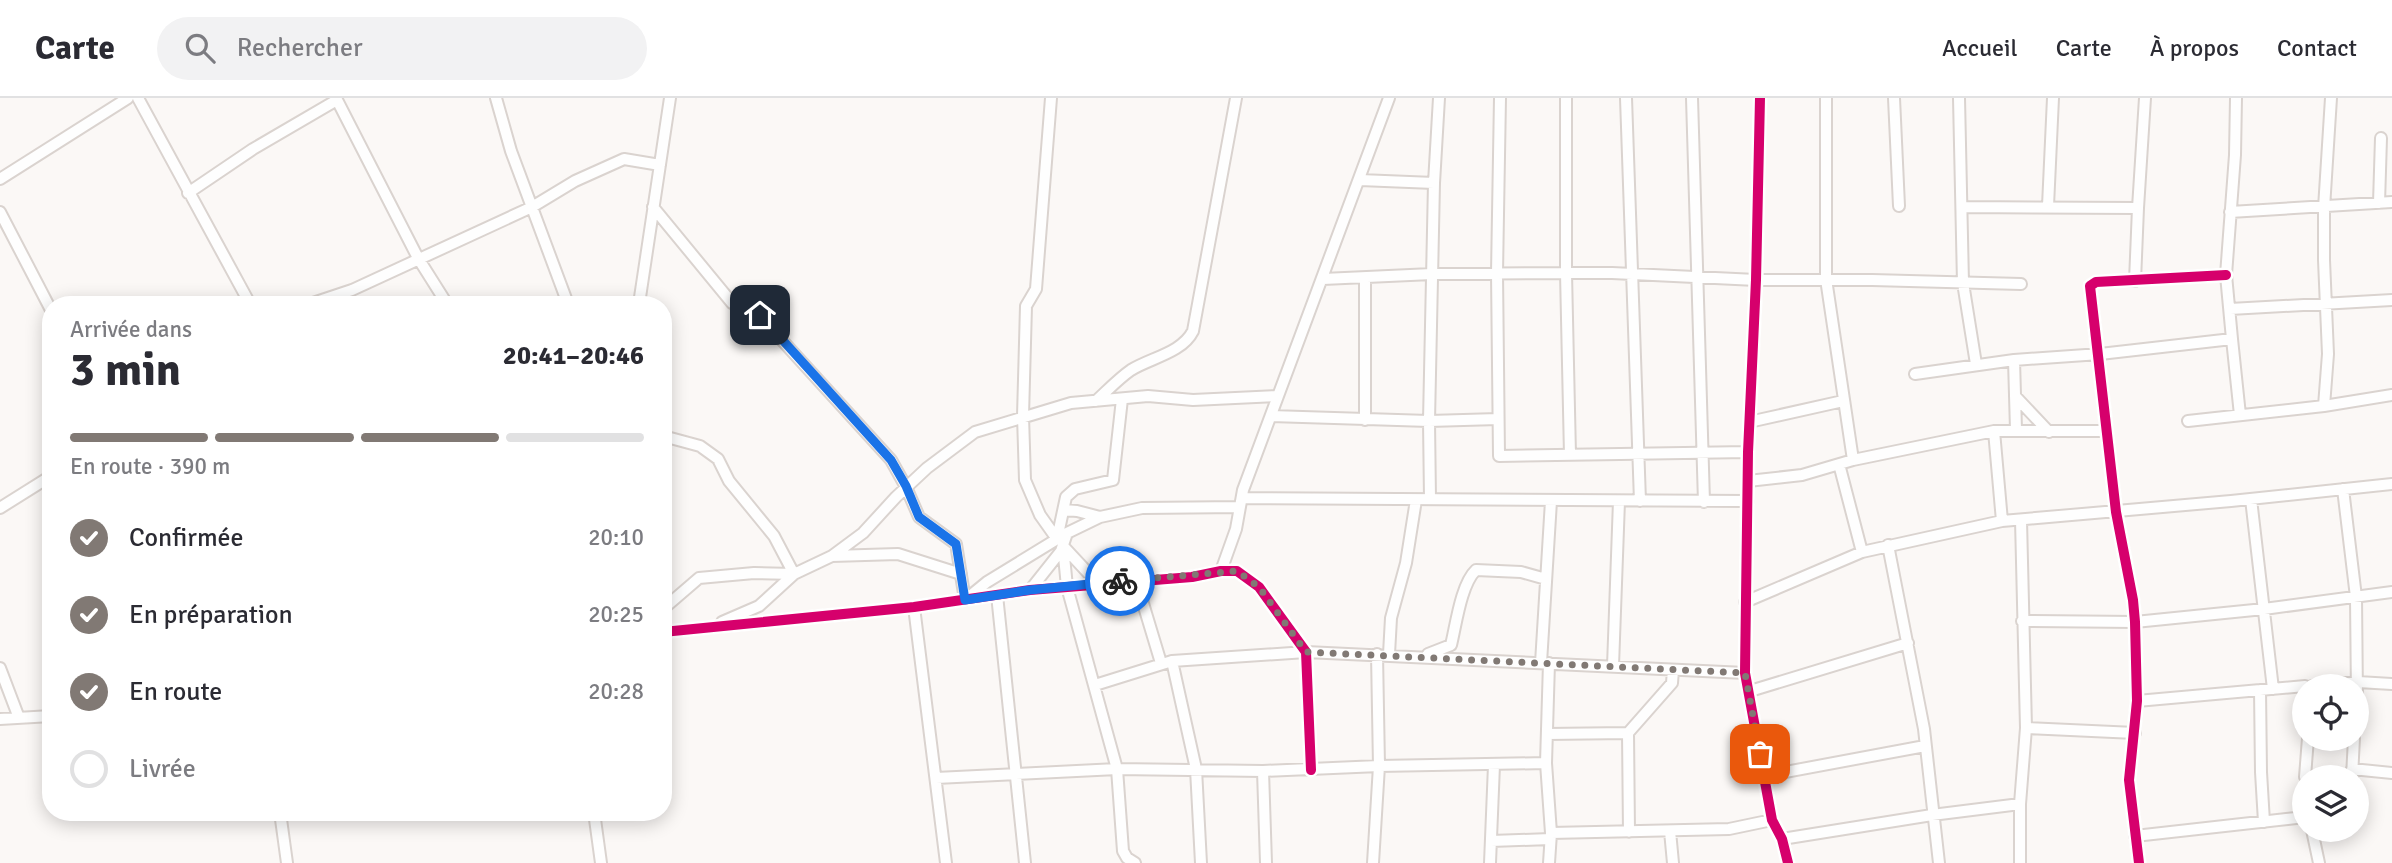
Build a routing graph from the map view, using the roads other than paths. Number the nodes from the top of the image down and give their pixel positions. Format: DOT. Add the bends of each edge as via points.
graph roads {
  1 [pos="128,98"];
  2 [pos="138,98"];
  3 [pos="496,98"];
  4 [pos="670,98"];
  5 [pos="1051,98"];
  6 [pos="1236,98"];
  7 [pos="1389,98"];
  8 [pos="1439,98"];
  9 [pos="1500,98"];
  10 [pos="1566,98"];
  11 [pos="1626,98"];
  12 [pos="1692,98"];
  13 [pos="1760,98"];
  14 [pos="1826,98"];
  15 [pos="1894,98"];
  16 [pos="1959,98"];
  17 [pos="2053,98"];
  18 [pos="2146,98"];
  19 [pos="2236,98"];
  20 [pos="2331,98"];
  21 [pos="337,99"];
  22 [pos="2381,138"];
  23 [pos="660,165"];
  24 [pos="0,179"];
  25 [pos="1360,180"];
  26 [pos="1434,183"];
  27 [pos="188,193"];
  28 [pos="2392,202"];
  29 [pos="2379,203"];
  30 [pos="653,206"];
  31 [pos="1899,206"];
  32 [pos="2048,206"];
  33 [pos="532,207"];
  34 [pos="1962,207"];
  35 [pos="2138,208"];
  36 [pos="2325,208"];
  37 [pos="0,212"];
  38 [pos="2230,212"];
  39 [pos="418,258"];
  40 [pos="1497,273"];
  41 [pos="1566,273"];
  42 [pos="1432,274"];
  43 [pos="2226,275"];
  44 [pos="1634,276"];
  45 [pos="1365,278"];
  46 [pos="1699,278"];
  47 [pos="1324,279"];
  48 [pos="1826,279"];
  49 [pos="1756,281"];
  50 [pos="2135,281"];
  51 [pos="1963,283"];
  52 [pos="2021,284"];
  53 [pos="44,296"];
  54 [pos="246,296"];
  55 [pos="334,296"];
  56 [pos="442,296"];
  57 [pos="565,296"];
  58 [pos="640,296"];
  59 [pos="2392,300"];
  60 [pos="2328,305"];
  61 [pos="2230,309"];
  62 [pos="2232,340"];
  63 [pos="2100,354"];
  64 [pos="2014,360"];
  65 [pos="1976,364"];
  66 [pos="1915,374"];
  67 [pos="2392,395"];
  68 [pos="1278,396"];
  69 [pos="2014,396"];
  70 [pos="1122,398"];
  71 [pos="1096,401"];
  72 [pos="1843,401"];
  73 [pos="2324,406"];
  74 [pos="2240,415"];
  75 [pos="1023,416"];
  76 [pos="1271,416"];
  77 [pos="1498,419"];
  78 [pos="1365,420"];
  79 [pos="1429,421"];
  80 [pos="2188,421"];
  81 [pos="1749,422"];
  82 [pos="2016,430"];
  83 [pos="2107,431"];
  84 [pos="1994,432"];
  85 [pos="2049,432"];
  86 [pos="672,438"];
  87 [pos="1748,452"];
  88 [pos="1703,453"];
  89 [pos="1637,454"];
  90 [pos="1570,455"];
  91 [pos="1853,460"];
  92 [pos="1839,464"];
  93 [pos="1748,481"];
  94 [pos="42,482"];
  95 [pos="2392,484"];
  96 [pos="906,486"];
  97 [pos="2343,489"];
  98 [pos="1430,499"];
  99 [pos="2251,499"];
  100 [pos="1416,500"];
  101 [pos="1550,501"];
  102 [pos="1619,501"];
  103 [pos="1640,501"];
  104 [pos="1748,501"];
  105 [pos="1704,502"];
  106 [pos="1241,503"];
  107 [pos="0,508"];
  108 [pos="1064,510"];
  109 [pos="2116,512"];
  110 [pos="1100,517"];
  111 [pos="2021,520"];
  112 [pos="2002,521"];
  113 [pos="1062,539"];
  114 [pos="1888,545"];
  115 [pos="1862,552"];
  116 [pos="832,556"];
  117 [pos="1221,571"];
  118 [pos="794,574"];
  119 [pos="961,574"];
  120 [pos="1546,579"];
  121 [pos="1136,580"];
  122 [pos="1104,583"];
  123 [pos="1067,587"];
  124 [pos="1030,590"];
  125 [pos="2392,592"];
  126 [pos="997,595"];
  127 [pos="2356,597"];
  128 [pos="672,600"];
  129 [pos="965,600"];
  130 [pos="1745,602"];
  131 [pos="914,607"];
  132 [pos="2264,609"];
  133 [pos="2022,621"];
  134 [pos="2134,622"];
  135 [pos="715,626"];
  136 [pos="672,631"];
  137 [pos="1909,643"];
  138 [pos="1306,652"];
  139 [pos="1383,654"];
  140 [pos="1424,656"];
  141 [pos="1167,662"];
  142 [pos="1545,663"];
  143 [pos="1613,667"];
  144 [pos="0,668"];
  145 [pos="1673,670"];
  146 [pos="1745,673"];
  147 [pos="2358,674"];
  148 [pos="2369,683"];
  149 [pos="2392,684"];
  150 [pos="1095,685"];
  151 [pos="2292,688"];
  152 [pos="2273,689"];
  153 [pos="2260,690"];
  154 [pos="1750,691"];
  155 [pos="2137,701"];
  156 [pos="42,717"];
  157 [pos="19,718"];
  158 [pos="0,719"];
  159 [pos="2026,728"];
  160 [pos="1628,733"];
  161 [pos="2135,733"];
  162 [pos="1547,734"];
  163 [pos="1926,746"];
  164 [pos="1546,763"];
  165 [pos="1494,765"];
  166 [pos="1379,766"];
  167 [pos="1117,769"];
  168 [pos="1196,769"];
  169 [pos="1311,770"];
  170 [pos="1263,771"];
  171 [pos="2369,773"];
  172 [pos="2392,773"];
  173 [pos="1015,774"];
  174 [pos="1764,776"];
  175 [pos="936,778"];
  176 [pos="2020,804"];
  177 [pos="1932,815"];
  178 [pos="2292,819"];
  179 [pos="1772,820"];
  180 [pos="281,821"];
  181 [pos="595,821"];
  182 [pos="2264,822"];
  183 [pos="1670,831"];
  184 [pos="1629,832"];
  185 [pos="1551,836"];
  186 [pos="2134,836"];
  187 [pos="1782,839"];
  188 [pos="1491,841"];
  189 [pos="2315,842"];
  190 [pos="286,863"];
  191 [pos="601,863"];
  192 [pos="946,863"];
  193 [pos="1025,863"];
  194 [pos="1135,863"];
  195 [pos="1201,863"];
  196 [pos="1266,863"];
  197 [pos="1373,863"];
  198 [pos="1490,863"];
  199 [pos="1549,863"];
  200 [pos="1673,863"];
  201 [pos="1788,863"];
  202 [pos="1939,863"];
  203 [pos="2020,863"];
  204 [pos="2138,863"];
  205 [pos="2319,863"];
  1 -- 24 [label="street"];
  2 -- 27 [label="street"];
  3 -- 33 [label="street"];
  4 -- 23 [label="street"];
  5 -- 75 [label="street" via="1036,289 1026,306"];
  6 -- 71 [label="street" via="1193,331 1175,348 1130,371"];
  7 -- 25 [label="street"];
  8 -- 26 [label="street"];
  9 -- 40 [label="street"];
  10 -- 41 [label="street"];
  11 -- 44 [label="street"];
  12 -- 46 [label="street"];
  13 -- 49 [label="street"];
  14 -- 48 [label="street"];
  15 -- 31 [label="street"];
  16 -- 34 [label="street"];
  17 -- 32 [label="street"];
  18 -- 35 [label="street"];
  19 -- 38 [label="street"];
  20 -- 36 [label="street"];
  21 -- 27 [label="street"];
  21 -- 39 [label="street"];
  22 -- 29 [label="street"];
  23 -- 30 [label="street"];
  23 -- 33 [label="street" via="624,159"];
  25 -- 26 [label="street"];
  25 -- 47 [label="street"];
  26 -- 42 [label="street"];
  27 -- 54 [label="street"];
  28 -- 29 [label="street"];
  29 -- 36 [label="street"];
  30 -- 58 [label="street"];
  30 -- 96 [label="street" via="732,303 760,315 891,460"];
  32 -- 34 [label="street"];
  32 -- 35 [label="street"];
  33 -- 39 [label="street"];
  33 -- 57 [label="street"];
  34 -- 51 [label="street"];
  35 -- 50 [label="street"];
  36 -- 38 [label="street"];
  36 -- 60 [label="street" via="2323,260"];
  37 -- 53 [label="street"];
  38 -- 43 [label="street"];
  39 -- 55 [label="street"];
  39 -- 56 [label="street"];
  40 -- 41 [label="street"];
  40 -- 42 [label="street"];
  40 -- 77 [label="street"];
  41 -- 44 [label="street"];
  41 -- 90 [label="street"];
  42 -- 45 [label="street"];
  42 -- 79 [label="street"];
  43 -- 50 [label="street"];
  43 -- 61 [label="street"];
  44 -- 46 [label="street"];
  44 -- 89 [label="street"];
  45 -- 47 [label="street"];
  45 -- 78 [label="street"];
  46 -- 49 [label="street"];
  46 -- 88 [label="street"];
  47 -- 68 [label="street"];
  48 -- 49 [label="street"];
  48 -- 51 [label="street"];
  48 -- 72 [label="street"];
  49 -- 81 [label="street"];
  50 -- 63 [label="street" via="2090,286"];
  51 -- 52 [label="street"];
  51 -- 65 [label="street"];
  59 -- 60 [label="street"];
  60 -- 61 [label="street"];
  60 -- 73 [label="street"];
  61 -- 62 [label="street"];
  62 -- 63 [label="street"];
  62 -- 74 [label="street"];
  63 -- 64 [label="street"];
  63 -- 83 [label="street"];
  64 -- 65 [label="street"];
  64 -- 69 [label="street"];
  65 -- 66 [label="street"];
  67 -- 73 [label="street"];
  68 -- 70 [label="street"];
  68 -- 76 [label="street"];
  69 -- 82 [label="street"];
  69 -- 85 [label="street"];
  70 -- 71 [label="street"];
  70 -- 108 [label="street" via="1113,480 1075,489 1066,497"];
  71 -- 75 [label="street"];
  72 -- 81 [label="street"];
  72 -- 91 [label="street"];
  73 -- 74 [label="street"];
  74 -- 80 [label="street"];
  75 -- 96 [label="street" via="975,432"];
  75 -- 113 [label="street" via="1025,480 1040,515"];
  76 -- 78 [label="street"];
  76 -- 106 [label="street"];
  77 -- 79 [label="street"];
  77 -- 90 [label="street" via="1499,456"];
  78 -- 79 [label="street"];
  79 -- 98 [label="street"];
  81 -- 87 [label="street"];
  82 -- 84 [label="street"];
  82 -- 85 [label="street"];
  83 -- 85 [label="street"];
  83 -- 109 [label="street"];
  84 -- 91 [label="street"];
  84 -- 112 [label="street"];
  86 -- 118 [label="street" via="700,446 718,459 729,481 774,536"];
  87 -- 88 [label="street"];
  87 -- 93 [label="street"];
  88 -- 89 [label="street"];
  88 -- 105 [label="street"];
  89 -- 90 [label="street"];
  89 -- 103 [label="street"];
  91 -- 92 [label="street"];
  92 -- 93 [label="street"];
  92 -- 115 [label="street"];
  93 -- 104 [label="street"];
  94 -- 107 [label="street"];
  95 -- 97 [label="street"];
  96 -- 116 [label="street" via="863,533"];
  96 -- 119 [label="street" via="919,517 956,544"];
  97 -- 99 [label="street"];
  97 -- 127 [label="street"];
  98 -- 100 [label="street"];
  98 -- 101 [label="street"];
  99 -- 109 [label="street"];
  99 -- 132 [label="street"];
  100 -- 106 [label="street"];
  100 -- 139 [label="street"];
  101 -- 102 [label="street"];
  101 -- 120 [label="street"];
  102 -- 103 [label="street"];
  102 -- 143 [label="street"];
  103 -- 105 [label="street"];
  104 -- 105 [label="street"];
  104 -- 130 [label="street"];
  106 -- 110 [label="street" via="1142,508"];
  106 -- 117 [label="street"];
  108 -- 110 [label="street"];
  108 -- 113 [label="street"];
  109 -- 111 [label="street"];
  109 -- 134 [label="street"];
  110 -- 113 [label="street"];
  111 -- 112 [label="street"];
  111 -- 133 [label="street"];
  112 -- 114 [label="street"];
  113 -- 122 [label="street" via="1090,575"];
  113 -- 123 [label="street"];
  113 -- 124 [label="street" via="1061,551"];
  113 -- 129 [label="street" via="987,582"];
  114 -- 115 [label="street"];
  114 -- 137 [label="street"];
  115 -- 130 [label="street"];
  116 -- 118 [label="street"];
  116 -- 119 [label="street" via="898,554"];
  117 -- 121 [label="street"];
  117 -- 138 [label="street" via="1237,571 1259,587"];
  118 -- 128 [label="street" via="699,578"];
  118 -- 135 [label="street" via="759,606"];
  119 -- 129 [label="street"];
  120 -- 140 [label="street" via="1521,572 1476,570 1462,600 1451,645"];
  120 -- 142 [label="street"];
  121 -- 122 [label="street"];
  121 -- 141 [label="street"];
  122 -- 123 [label="street"];
  123 -- 124 [label="street"];
  123 -- 150 [label="street"];
  124 -- 126 [label="street"];
  125 -- 127 [label="street"];
  126 -- 129 [label="street"];
  126 -- 173 [label="street"];
  127 -- 132 [label="street"];
  127 -- 147 [label="street"];
  129 -- 131 [label="street"];
  130 -- 146 [label="street"];
  131 -- 135 [label="street"];
  131 -- 175 [label="street"];
  132 -- 134 [label="street"];
  132 -- 152 [label="street"];
  133 -- 134 [label="street"];
  133 -- 159 [label="street"];
  134 -- 155 [label="street"];
  135 -- 136 [label="street"];
  137 -- 154 [label="street"];
  137 -- 163 [label="street"];
  138 -- 139 [label="street"];
  138 -- 141 [label="street"];
  138 -- 169 [label="street"];
  139 -- 140 [label="street"];
  139 -- 166 [label="street"];
  140 -- 142 [label="street"];
  141 -- 150 [label="street"];
  141 -- 168 [label="street"];
  142 -- 143 [label="street"];
  142 -- 162 [label="street"];
  143 -- 145 [label="street"];
  144 -- 157 [label="street"];
  145 -- 146 [label="street"];
  145 -- 160 [label="street" via="1672,683"];
  146 -- 154 [label="street"];
  148 -- 149 [label="street"];
  150 -- 167 [label="street"];
  151 -- 152 [label="street"];
  152 -- 153 [label="street"];
  153 -- 155 [label="street"];
  153 -- 182 [label="street"];
  154 -- 174 [label="street"];
  155 -- 161 [label="street"];
  156 -- 157 [label="street"];
  157 -- 158 [label="street"];
  159 -- 161 [label="street"];
  159 -- 176 [label="street"];
  160 -- 162 [label="street"];
  160 -- 184 [label="street"];
  161 -- 186 [label="street" via="2129,780"];
  162 -- 164 [label="street"];
  163 -- 174 [label="street"];
  163 -- 177 [label="street"];
  164 -- 165 [label="street"];
  164 -- 185 [label="street"];
  165 -- 166 [label="street"];
  165 -- 188 [label="street"];
  166 -- 169 [label="street"];
  166 -- 197 [label="street"];
  167 -- 168 [label="street"];
  167 -- 173 [label="street"];
  167 -- 194 [label="street" via="1123,851"];
  168 -- 170 [label="street"];
  168 -- 195 [label="street"];
  169 -- 170 [label="street"];
  170 -- 196 [label="street"];
  171 -- 172 [label="street"];
  173 -- 175 [label="street"];
  173 -- 193 [label="street"];
  174 -- 179 [label="street"];
  175 -- 192 [label="street"];
  176 -- 177 [label="street"];
  176 -- 203 [label="street"];
  177 -- 187 [label="street"];
  177 -- 202 [label="street"];
  178 -- 182 [label="street"];
  179 -- 183 [label="street" via="1729,830"];
  179 -- 187 [label="street"];
  180 -- 190 [label="street"];
  181 -- 191 [label="street"];
  182 -- 186 [label="street"];
  183 -- 184 [label="street"];
  183 -- 200 [label="street"];
  184 -- 185 [label="street"];
  185 -- 188 [label="street"];
  185 -- 199 [label="street"];
  186 -- 204 [label="street"];
  187 -- 201 [label="street"];
  188 -- 198 [label="street"];
  189 -- 205 [label="street"];
}
